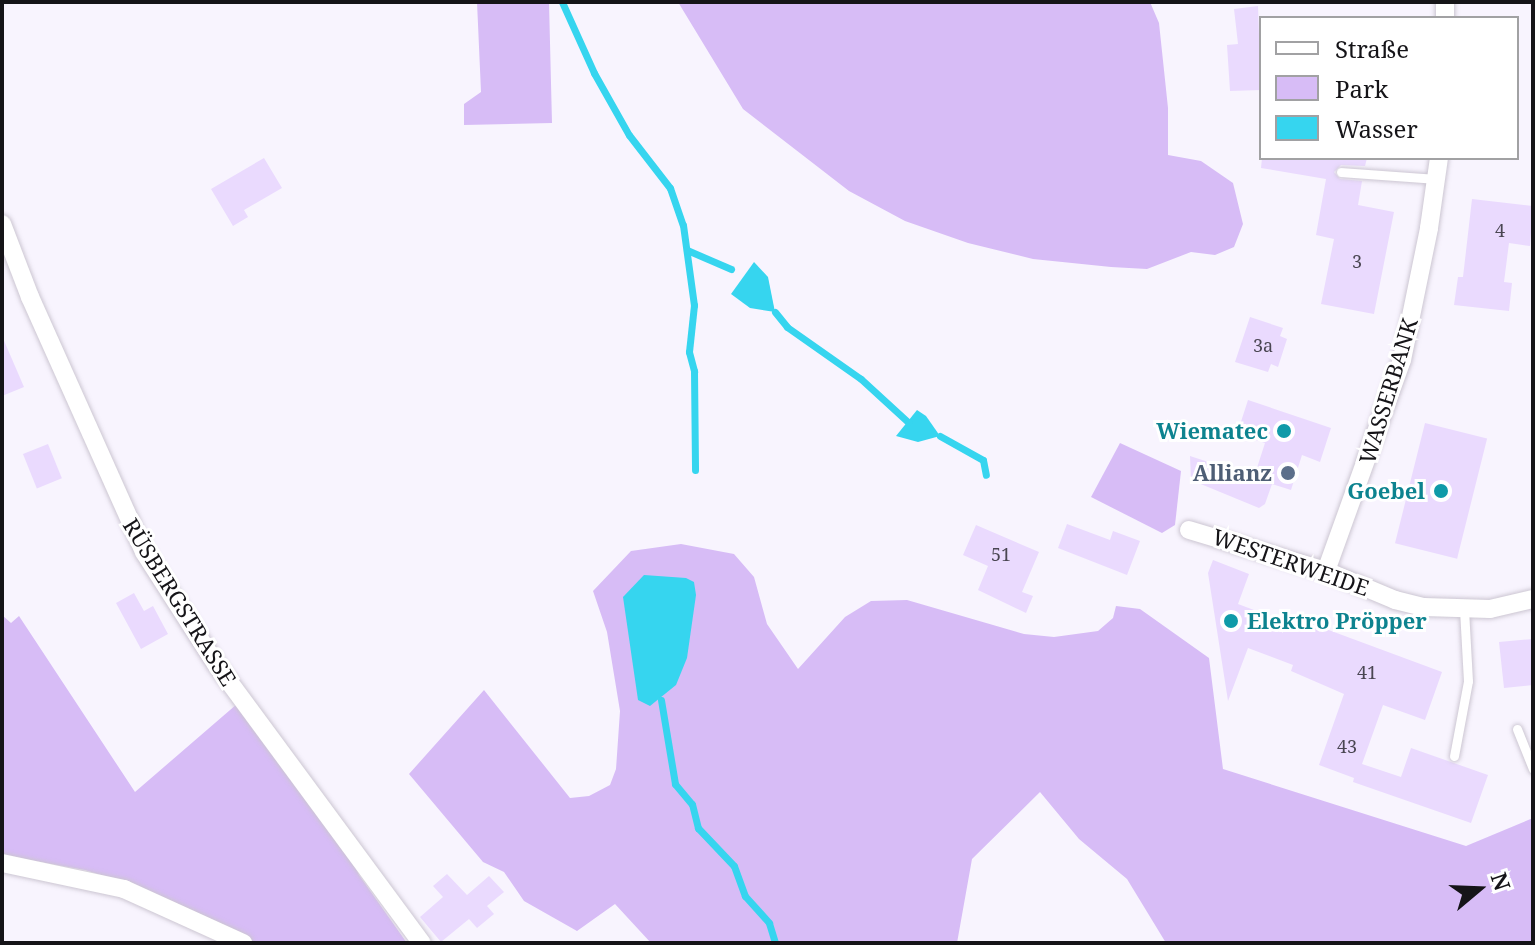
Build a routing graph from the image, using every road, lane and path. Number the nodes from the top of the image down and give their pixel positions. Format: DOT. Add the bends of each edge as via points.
graph roads {
  1 [pos="1439,160"];
  2 [pos="1341,172"];
  3 [pos="1436,179"];
  4 [pos="2,224"];
  5 [pos="1189,530"];
  6 [pos="1326,571"];
  7 [pos="1533,599"];
  8 [pos="1464,610"];
  9 [pos="1517,729"];
  10 [pos="1454,756"];
  11 [pos="1533,769"];
  12 [pos="2,863"];
  13 [pos="243,943"];
  14 [pos="422,943"];
  1 -- 3 [label="street, WASSERBANK"];
  2 -- 3 [label="lane"];
  3 -- 6 [label="street, WASSERBANK" via="1402,360"];
  4 -- 14 [label="street, RÜSBERGSTRASSE" via="144,552 216,664"];
  5 -- 6 [label="street, WESTERWEIDE"];
  6 -- 8 [label="street, WESTERWEIDE" via="1395,600"];
  7 -- 8 [label="street, WESTERWEIDE"];
  8 -- 10 [label="lane" via="1468,681"];
  9 -- 11 [label="lane"];
  12 -- 13 [label="street" via="124,889"];
}
